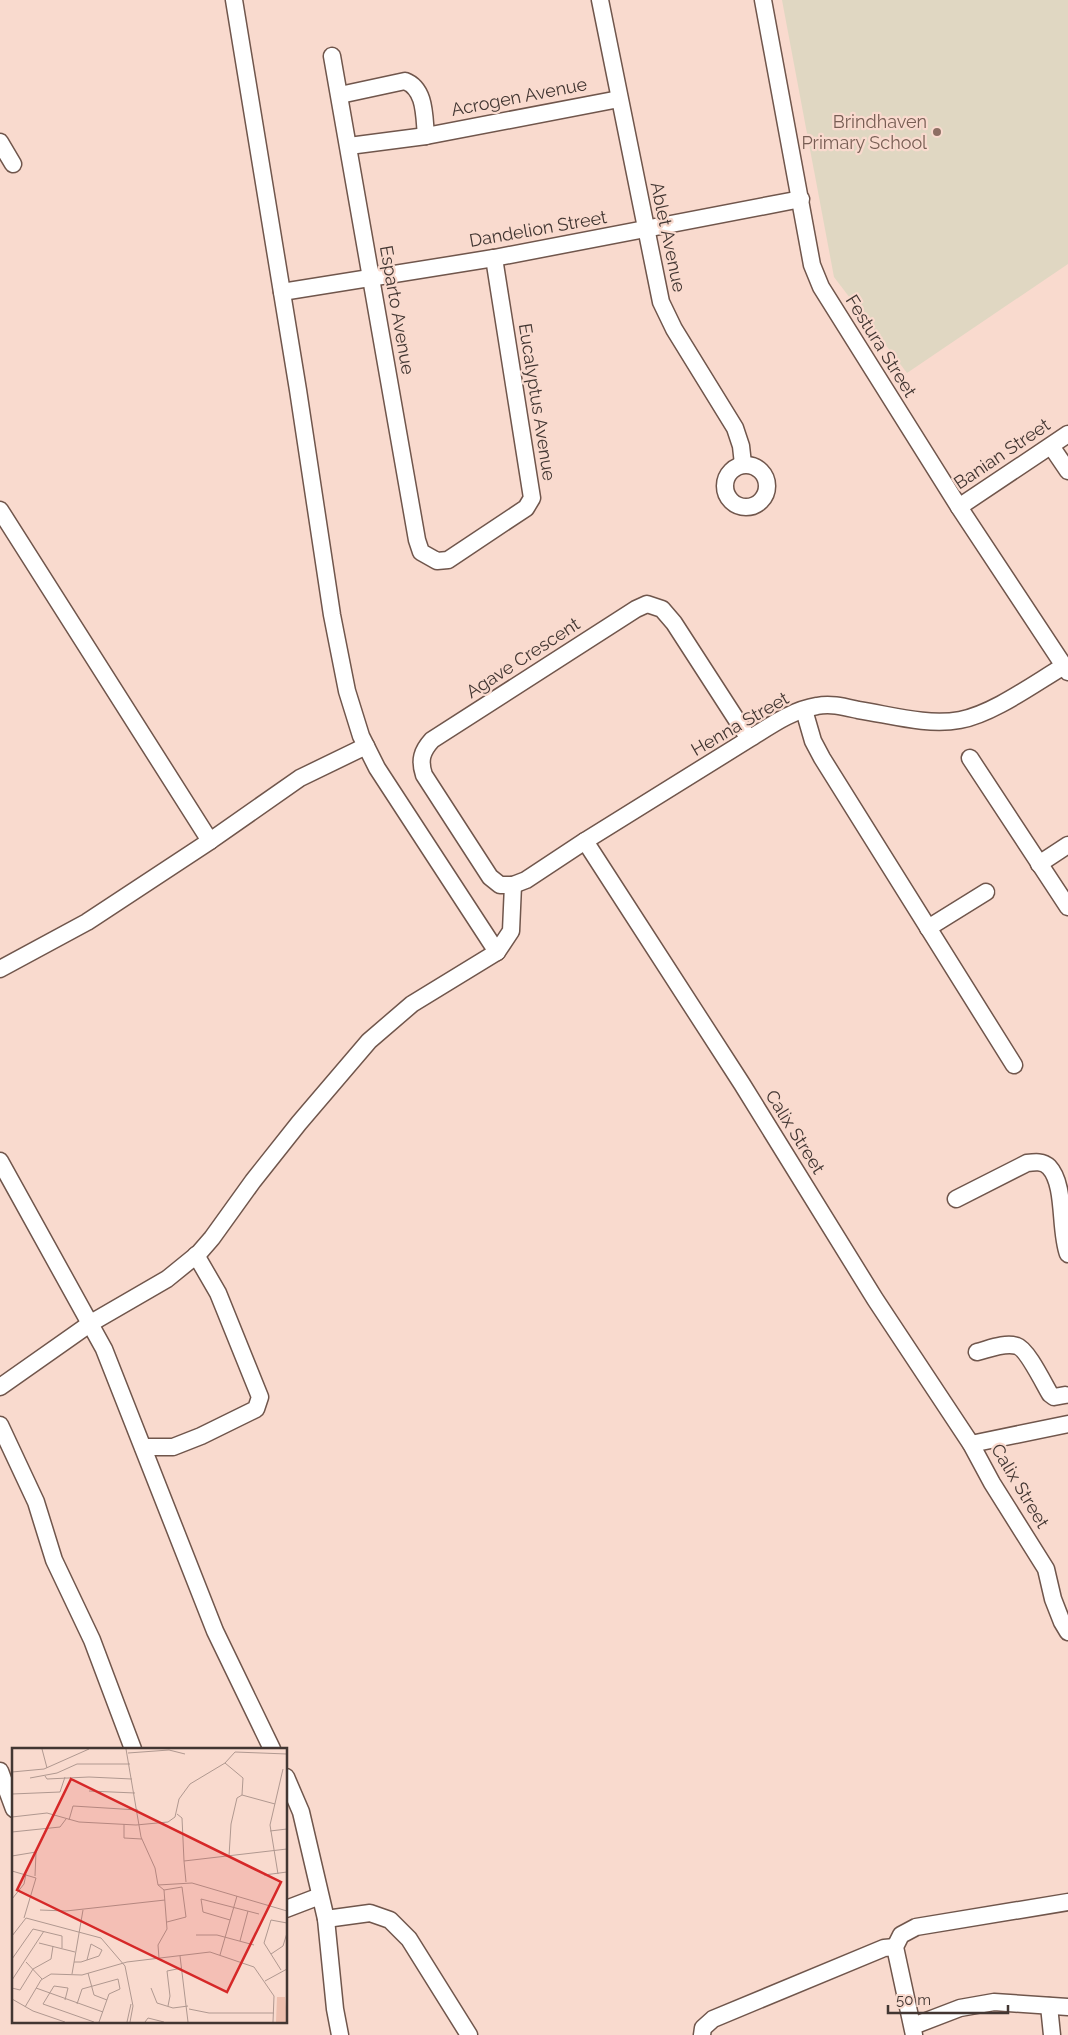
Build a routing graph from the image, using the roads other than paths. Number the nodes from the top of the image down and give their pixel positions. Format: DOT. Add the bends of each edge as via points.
graph roads {
  1 [pos="234,0"];
  2 [pos="600,0"];
  3 [pos="763,0"];
  4 [pos="332,56"];
  5 [pos="340,95"];
  6 [pos="619,99"];
  7 [pos="426,136"];
  8 [pos="0,142"];
  9 [pos="350,146"];
  10 [pos="13,164"];
  11 [pos="801,199"];
  12 [pos="647,229"];
  13 [pos="494,258"];
  14 [pos="370,278"];
  15 [pos="282,292"];
  16 [pos="1068,434"];
  17 [pos="1051,446"];
  18 [pos="743,464"];
  19 [pos="1068,471"];
  20 [pos="959,507"];
  21 [pos="0,510"];
  22 [pos="437,561"];
  23 [pos="1066,669"];
  24 [pos="804,710"];
  25 [pos="749,739"];
  26 [pos="366,746"];
  27 [pos="970,758"];
  28 [pos="210,841"];
  29 [pos="585,841"];
  30 [pos="1068,845"];
  31 [pos="1040,864"];
  32 [pos="513,885"];
  33 [pos="986,892"];
  34 [pos="1068,907"];
  35 [pos="928,928"];
  36 [pos="497,952"];
  37 [pos="0,969"];
  38 [pos="1014,1065"];
  39 [pos="0,1162"];
  40 [pos="956,1199"];
  41 [pos="1068,1254"];
  42 [pos="196,1255"];
  43 [pos="91,1323"];
  44 [pos="978,1352"];
  45 [pos="0,1387"];
  46 [pos="1067,1397"];
  47 [pos="1068,1424"];
  48 [pos="0,1425"];
  49 [pos="971,1444"];
  50 [pos="143,1447"];
  51 [pos="1068,1632"];
  52 [pos="133,1748"];
  53 [pos="272,1748"];
  54 [pos="0,1770"];
  55 [pos="288,1780"];
  56 [pos="12,1803"];
  57 [pos="320,1896"];
  58 [pos="1068,1902"];
  59 [pos="288,1907"];
  60 [pos="326,1919"];
  61 [pos="895,1947"];
  62 [pos="1049,2006"];
  63 [pos="1068,2007"];
  64 [pos="914,2030"];
  65 [pos="340,2035"];
  66 [pos="469,2035"];
  67 [pos="702,2035"];
  68 [pos="1052,2035"];
  1 -- 15 [label="street"];
  2 -- 6 [label="street, Ablet Avenue"];
  3 -- 11 [label="street, Festura Street"];
  4 -- 5 [label="street, Esparto Avenue"];
  5 -- 7 [label="street" via="405,81 412,83 422,100"];
  5 -- 9 [label="street, Esparto Avenue"];
  6 -- 7 [label="street, Acrogen Avenue"];
  6 -- 12 [label="street, Ablet Avenue"];
  7 -- 9 [label="street, Acrogen Avenue"];
  8 -- 10 [label="street"];
  9 -- 14 [label="street, Esparto Avenue"];
  11 -- 12 [label="street, Dandelion Street"];
  11 -- 20 [label="street, Festura Street" via="812,265 821,287"];
  12 -- 13 [label="street, Dandelion Street"];
  12 -- 18 [label="street, Ablet Avenue" via="660,302 735,428"];
  13 -- 14 [label="street, Dandelion Street"];
  13 -- 22 [label="street, Eucalyptus Avenue" via="532,498 526,508 448,560"];
  14 -- 15 [label="street, Dandelion Street"];
  14 -- 22 [label="street, Esparto Avenue" via="417,540 421,552"];
  15 -- 26 [label="street" via="332,615 347,691"];
  16 -- 17 [label="street, Banian Street"];
  17 -- 19 [label="street"];
  17 -- 20 [label="street, Banian Street"];
  20 -- 23 [label="street, Festura Street"];
  21 -- 28 [label="street"];
  23 -- 24 [label="street, Henna Street" via="997,706 962,720 912,719 828,704"];
  24 -- 25 [label="street, Henna Street"];
  24 -- 35 [label="street" via="822,758"];
  25 -- 29 [label="street, Henna Street"];
  25 -- 32 [label="street, Agave Crescent" via="674,622 662,609 647,604 636,609 432,740 425,748 421,764 424,775 490,877 500,885"];
  26 -- 28 [label="street" via="300,778"];
  26 -- 36 [label="street" via="391,790"];
  27 -- 31 [label="street"];
  28 -- 37 [label="street" via="87,922"];
  29 -- 32 [label="street, Henna Street" via="526,880"];
  29 -- 49 [label="street, Calix Street" via="742,1084 875,1299"];
  30 -- 31 [label="street"];
  31 -- 34 [label="street"];
  32 -- 36 [label="street" via="511,931"];
  33 -- 35 [label="street"];
  35 -- 38 [label="street"];
  36 -- 42 [label="street" via="412,1004 369,1041 299,1123"];
  39 -- 43 [label="street"];
  40 -- 41 [label="street" via="1027,1163 1048,1165 1058,1187"];
  42 -- 43 [label="street" via="151,1289"];
  42 -- 50 [label="street" via="218,1292 260,1397 256,1410 201,1436 173,1447"];
  43 -- 45 [label="street"];
  43 -- 50 [label="street"];
  44 -- 46 [label="street" via="1006,1344 1017,1346 1025,1352 1050,1394"];
  47 -- 49 [label="street, Calix Street"];
  48 -- 52 [label="street" via="36,1502 54,1560 92,1640"];
  49 -- 51 [label="street, Calix Street" via="1046,1569 1053,1599"];
  50 -- 53 [label="street" via="215,1631"];
  54 -- 56 [label="street"];
  55 -- 57 [label="street" via="302,1812"];
  57 -- 59 [label="street"];
  57 -- 60 [label="street"];
  58 -- 61 [label="street" via="916,1927 901,1934"];
  60 -- 65 [label="street"];
  60 -- 66 [label="street" via="370,1913 390,1920 409,1939"];
  61 -- 64 [label="street"];
  61 -- 67 [label="street" via="884,1948 713,2019 703,2028"];
  62 -- 63 [label="street"];
  62 -- 64 [label="street" via="994,2002 960,2008"];
  62 -- 68 [label="street"];
}
